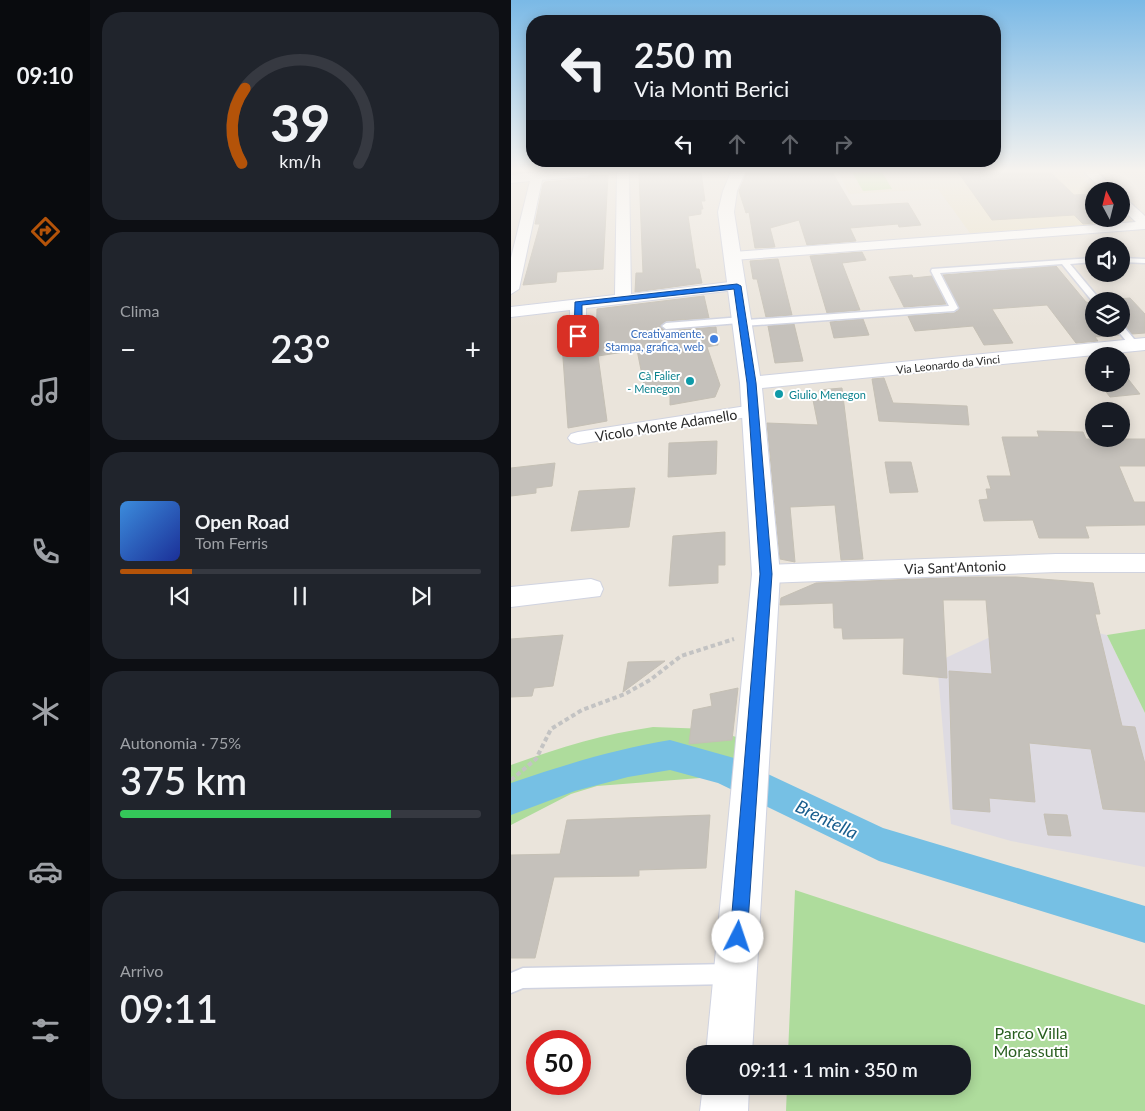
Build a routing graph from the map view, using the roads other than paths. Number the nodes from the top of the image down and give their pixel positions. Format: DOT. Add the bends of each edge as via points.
graph roads {
  1 [pos="526,224"];
  2 [pos="623,224"];
  3 [pos="728,224"];
  4 [pos="1145,224"];
  5 [pos="733,256"];
  6 [pos="1130,260"];
  7 [pos="1085,261"];
  8 [pos="1145,261"];
  9 [pos="1064,262"];
  10 [pos="737,286"];
  11 [pos="511,289"];
  12 [pos="1089,292"];
  13 [pos="623,298"];
  14 [pos="578,303"];
  15 [pos="511,312"];
  16 [pos="743,322"];
  17 [pos="666,326"];
  18 [pos="578,336"];
  19 [pos="1139,344"];
  20 [pos="751,383"];
  21 [pos="753,411"];
  22 [pos="578,438"];
  23 [pos="1145,563"];
  24 [pos="766,574"];
  25 [pos="591,589"];
  26 [pos="511,596"];
  27 [pos="735,974"];
  28 [pos="511,983"];
  29 [pos="730,1045"];
  30 [pos="725,1095"];
  31 [pos="724,1111"];
  1 -- 11 [label="street"];
  2 -- 13 [label="street"];
  3 -- 5 [label="main road"];
  4 -- 5 [label="street"];
  5 -- 10 [label="main road"];
  6 -- 8 [label="lane"];
  7 -- 9 [label="lane"];
  9 -- 12 [label="lane"];
  9 -- 16 [label="lane" via="935,271 954,308"];
  10 -- 13 [label="street"];
  10 -- 16 [label="main road"];
  13 -- 14 [label="street"];
  14 -- 15 [label="street"];
  14 -- 18 [label="street"];
  16 -- 17 [label="lane"];
  16 -- 20 [label="main road"];
  19 -- 20 [label="main road, Via Leonardo da Vinci"];
  20 -- 21 [label="main road"];
  21 -- 22 [label="street, Vicolo Monte Adamello"];
  21 -- 24 [label="main road"];
  23 -- 24 [label="street, Via Sant'Antonio" via="1056,563"];
  24 -- 27 [label="main road"];
  25 -- 26 [label="street"];
  27 -- 28 [label="lane" via="523,978"];
  27 -- 29 [label="main road"];
  30 -- 31 [label="main road"];
}
